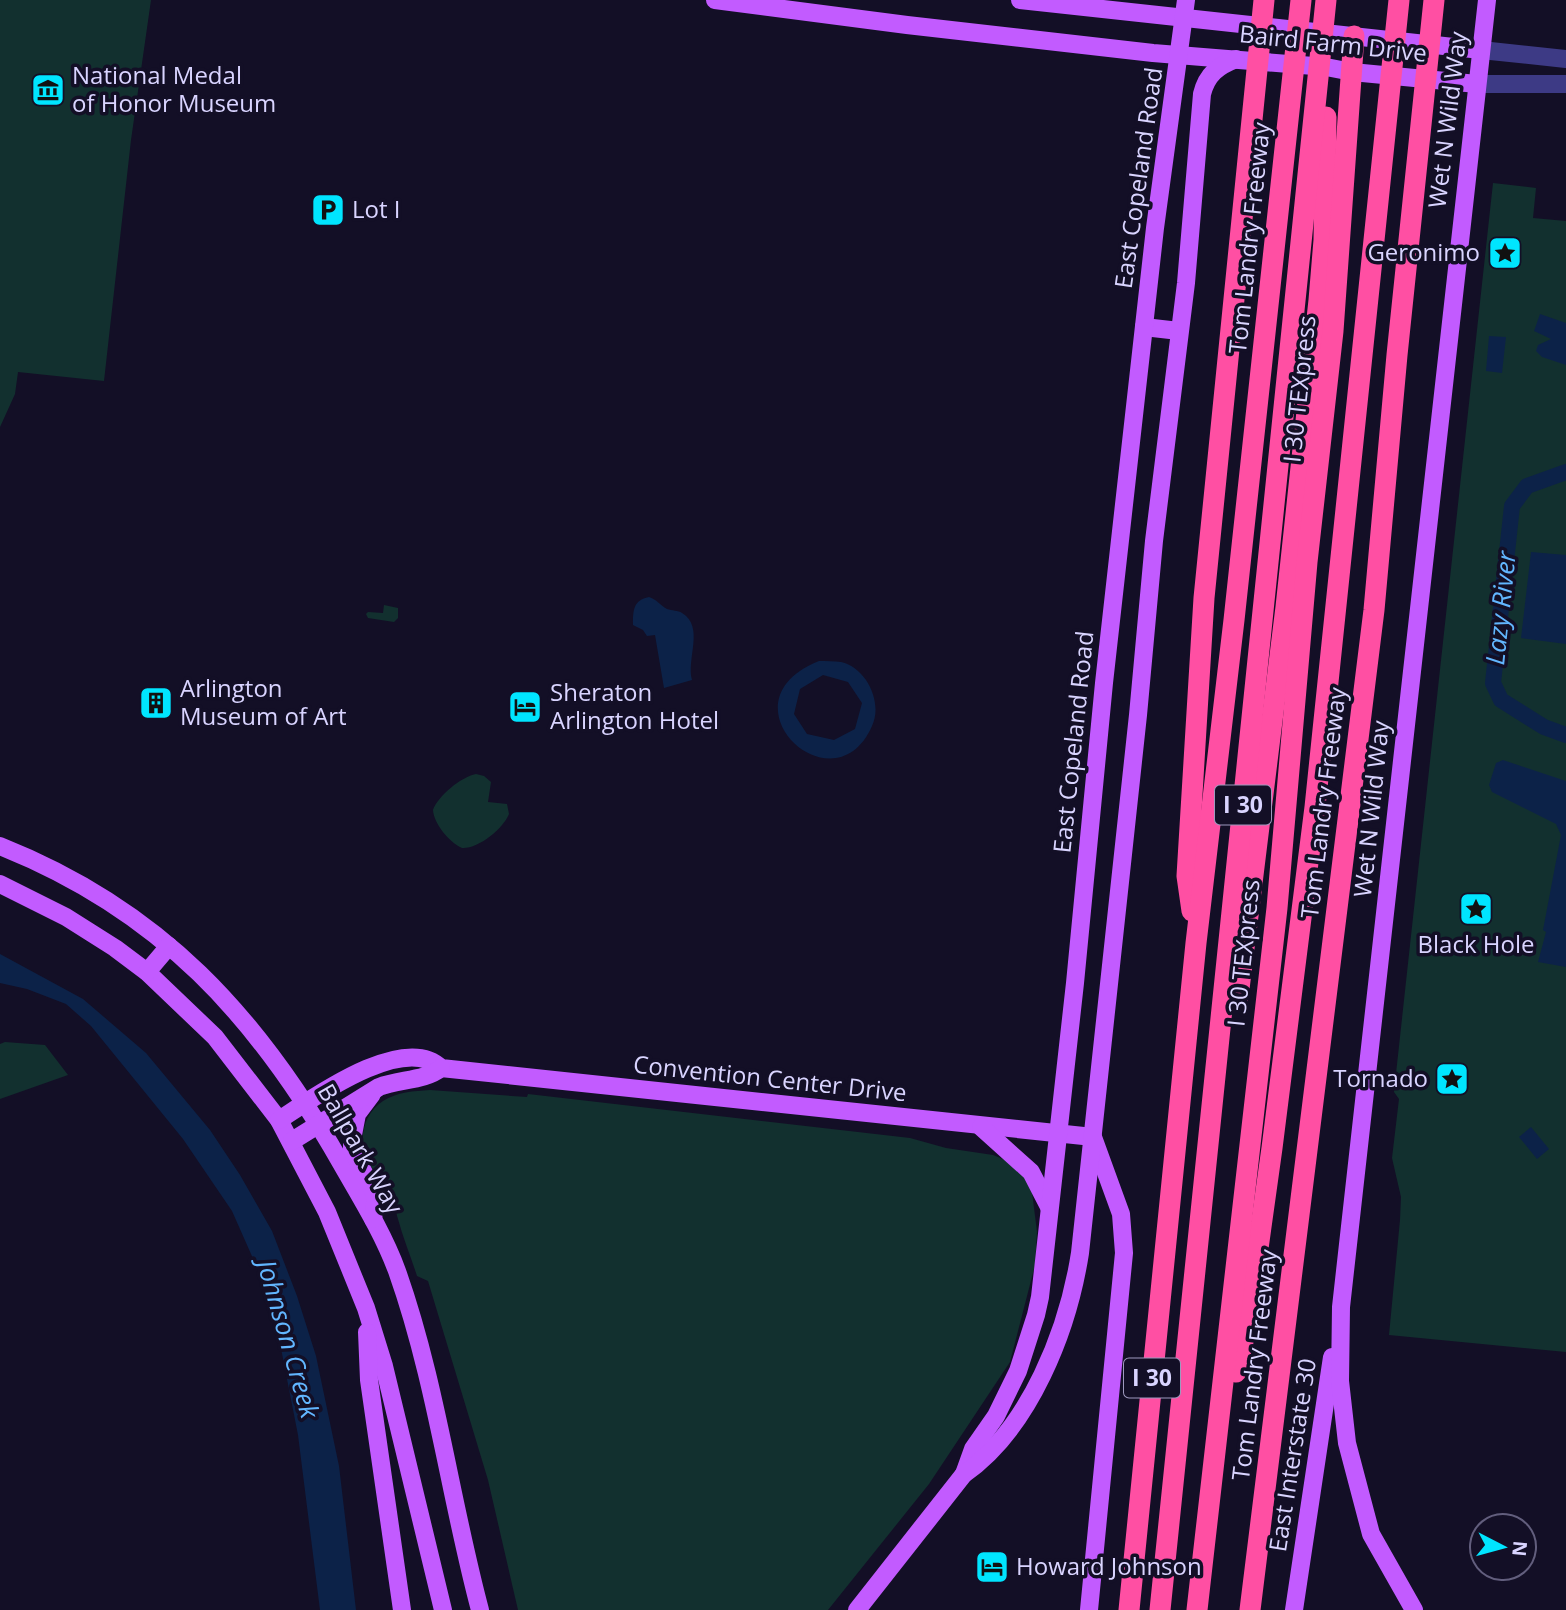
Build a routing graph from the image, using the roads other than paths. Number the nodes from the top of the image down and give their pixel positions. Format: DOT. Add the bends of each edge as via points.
graph roads {
  1 [pos="715,0"];
  2 [pos="1020,0"];
  3 [pos="1264,0"];
  4 [pos="1301,0"];
  5 [pos="1326,0"];
  6 [pos="1399,0"];
  7 [pos="1434,0"];
  8 [pos="1487,0"];
  9 [pos="1185,9"];
  10 [pos="1328,34"];
  11 [pos="1354,36"];
  12 [pos="1481,50"];
  13 [pos="1180,56"];
  14 [pos="1237,59"];
  15 [pos="1566,59"];
  16 [pos="1326,67"];
  17 [pos="1352,72"];
  18 [pos="1477,84"];
  19 [pos="1566,84"];
  20 [pos="1328,301"];
  21 [pos="1144,327"];
  22 [pos="1179,331"];
  23 [pos="0,846"];
  24 [pos="0,884"];
  25 [pos="1196,943"];
  26 [pos="169,946"];
  27 [pos="147,972"];
  28 [pos="441,1068"];
  29 [pos="379,1087"];
  30 [pos="305,1103"];
  31 [pos="279,1119"];
  32 [pos="318,1124"];
  33 [pos="981,1127"];
  34 [pos="1058,1134"];
  35 [pos="1093,1137"];
  36 [pos="292,1141"];
  37 [pos="1049,1207"];
  38 [pos="373,1219"];
  39 [pos="1341,1307"];
  40 [pos="366,1308"];
  41 [pos="1214,1462"];
  42 [pos="964,1474"];
  43 [pos="419,1519"];
  44 [pos="402,1610"];
  45 [pos="432,1610"];
  46 [pos="443,1610"];
  47 [pos="480,1610"];
  48 [pos="857,1610"];
  49 [pos="1089,1610"];
  50 [pos="1129,1610"];
  51 [pos="1160,1610"];
  52 [pos="1172,1610"];
  53 [pos="1197,1610"];
  54 [pos="1250,1610"];
  55 [pos="1294,1610"];
  56 [pos="1414,1610"];
  1 -- 13 [label="main road, Baird Farm Drive"];
  2 -- 9 [label="main road, Baird Farm Drive"];
  3 -- 25 [label="highway" via="1205,598 1187,876"];
  4 -- 25 [label="highway, Tom Landry Freeway / I 30"];
  5 -- 51 [label="highway, I 30"];
  6 -- 41 [label="highway" via="1315,807 1278,1107 1248,1320"];
  7 -- 54 [label="highway, Tom Landry Freeway" via="1364,693"];
  8 -- 12 [label="main road, Wet N Wild Way"];
  9 -- 10 [label="main road, Baird Farm Drive" via="1240,24"];
  9 -- 13 [label="main road, East Copeland Road"];
  10 -- 11 [label="main road, Baird Farm Drive"];
  10 -- 16 [label="highway"];
  11 -- 12 [label="main road, Baird Farm Drive"];
  11 -- 17 [label="highway"];
  12 -- 15 [label="street, Baird Farm Drive"];
  12 -- 18 [label="main road, Wet N Wild Way"];
  13 -- 14 [label="main road, Baird Farm Drive"];
  13 -- 21 [label="main road, East Copeland Road"];
  14 -- 16 [label="main road, Baird Farm Drive"];
  14 -- 22 [label="main road, East Copeland Road" via="1219,66 1202,94"];
  16 -- 17 [label="main road, Baird Farm Drive"];
  16 -- 20 [label="highway"];
  17 -- 18 [label="main road, Baird Farm Drive"];
  17 -- 20 [label="highway"];
  18 -- 19 [label="street, Baird Farm Drive"];
  18 -- 39 [label="main road, Wet N Wild Way"];
  20 -- 41 [label="highway, I 30 TEXpress" via="1277,908"];
  20 -- 52 [label="highway, I 30 TEXpress" via="1240,974"];
  21 -- 22 [label="main road"];
  21 -- 34 [label="main road, East Copeland Road"];
  22 -- 35 [label="main road, East Copeland Road"];
  23 -- 26 [label="main road, Ballpark Way" via="98,894"];
  24 -- 27 [label="main road" via="66,917"];
  25 -- 50 [label="highway, Tom Landry Freeway / I 30"];
  26 -- 27 [label="main road"];
  26 -- 30 [label="main road, Ballpark Way" via="249,1025"];
  27 -- 31 [label="main road" via="215,1037"];
  28 -- 29 [label="main road, Convention Center Drive" via="434,1074"];
  28 -- 30 [label="main road, Convention Center Drive" via="420,1057 382,1063"];
  28 -- 33 [label="main road, Convention Center Drive"];
  29 -- 32 [label="main road, Convention Center Drive"];
  29 -- 38 [label="main road" via="362,1106 352,1140 352,1150 376,1196"];
  30 -- 31 [label="main road, Convention Center Drive"];
  30 -- 32 [label="main road, Ballpark Way"];
  31 -- 36 [label="main road"];
  32 -- 36 [label="main road, Convention Center Drive"];
  32 -- 38 [label="main road, Ballpark Way"];
  33 -- 34 [label="main road, Convention Center Drive"];
  33 -- 37 [label="main road" via="1031,1172"];
  34 -- 35 [label="main road, Convention Center Drive"];
  34 -- 37 [label="main road, East Copeland Road"];
  35 -- 42 [label="main road, East Copeland Road" via="1077,1273 1059,1339 1016,1419 985,1460"];
  35 -- 49 [label="main road" via="1121,1214 1124,1253"];
  36 -- 40 [label="main road" via="343,1247"];
  37 -- 42 [label="main road, East Copeland Road" via="1040,1297 1029,1339 1007,1395 973,1449"];
  38 -- 47 [label="main road, Ballpark Way" via="396,1269 418,1340"];
  39 -- 55 [label="main road, East Interstate 30"];
  39 -- 56 [label="main road, Wet N Wild Way" via="1340,1381 1348,1443 1371,1534"];
  40 -- 43 [label="main road" via="387,1377"];
  40 -- 44 [label="main road" via="369,1380"];
  41 -- 53 [label="highway, I 30 TEXpress"];
  42 -- 48 [label="main road, East Copeland Road"];
  43 -- 45 [label="main road"];
  43 -- 46 [label="main road"];
}
